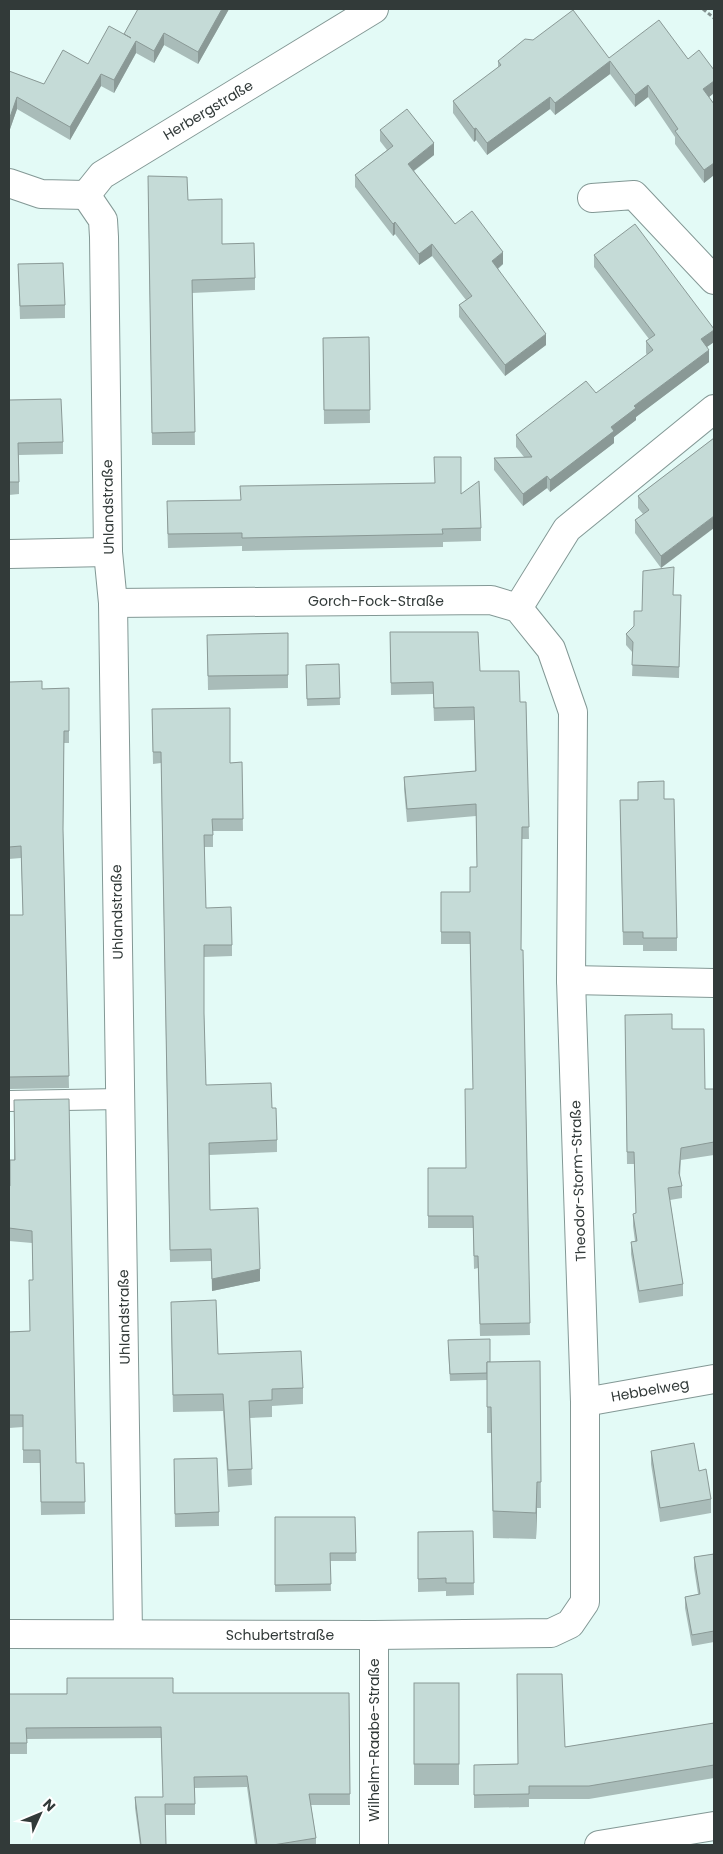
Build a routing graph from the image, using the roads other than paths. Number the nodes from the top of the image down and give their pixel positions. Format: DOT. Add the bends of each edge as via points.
graph roads {
  1 [pos="374,9"];
  2 [pos="9,182"];
  3 [pos="86,195"];
  4 [pos="592,198"];
  5 [pos="714,280"];
  6 [pos="714,409"];
  7 [pos="108,552"];
  8 [pos="9,554"];
  9 [pos="113,602"];
  10 [pos="518,608"];
  11 [pos="571,980"];
  12 [pos="714,983"];
  13 [pos="120,1099"];
  14 [pos="9,1102"];
  15 [pos="714,1379"];
  16 [pos="585,1402"];
  17 [pos="551,1632"];
  18 [pos="9,1634"];
  19 [pos="128,1634"];
  20 [pos="374,1635"];
  21 [pos="714,1826"];
  22 [pos="374,1845"];
  23 [pos="600,1845"];
  1 -- 3 [label="street, Herbergstraße" via="102,174"];
  2 -- 3 [label="street" via="41,194"];
  3 -- 7 [label="street, Uhlandstraße" via="103,220"];
  4 -- 5 [label="street" via="634,196"];
  6 -- 10 [label="street" via="567,530"];
  7 -- 8 [label="street"];
  7 -- 9 [label="street, Uhlandstraße"];
  9 -- 10 [label="street, Gorch-Fock-Straße" via="491,600"];
  9 -- 13 [label="street, Uhlandstraße"];
  10 -- 11 [label="street, Theodor-Storm-Straße" via="552,649 573,712"];
  11 -- 12 [label="street"];
  11 -- 16 [label="street, Theodor-Storm-Straße"];
  13 -- 14 [label="lane"];
  13 -- 19 [label="street, Uhlandstraße"];
  15 -- 16 [label="street, Hebbelweg"];
  16 -- 17 [label="street, Theodor-Storm-Straße" via="585,1602 570,1624"];
  17 -- 20 [label="street, Schubertstraße"];
  18 -- 19 [label="street, Schubertstraße"];
  19 -- 20 [label="street, Schubertstraße"];
  20 -- 22 [label="street, Wilhelm-Raabe-Straße"];
  21 -- 23 [label="street"];
}
